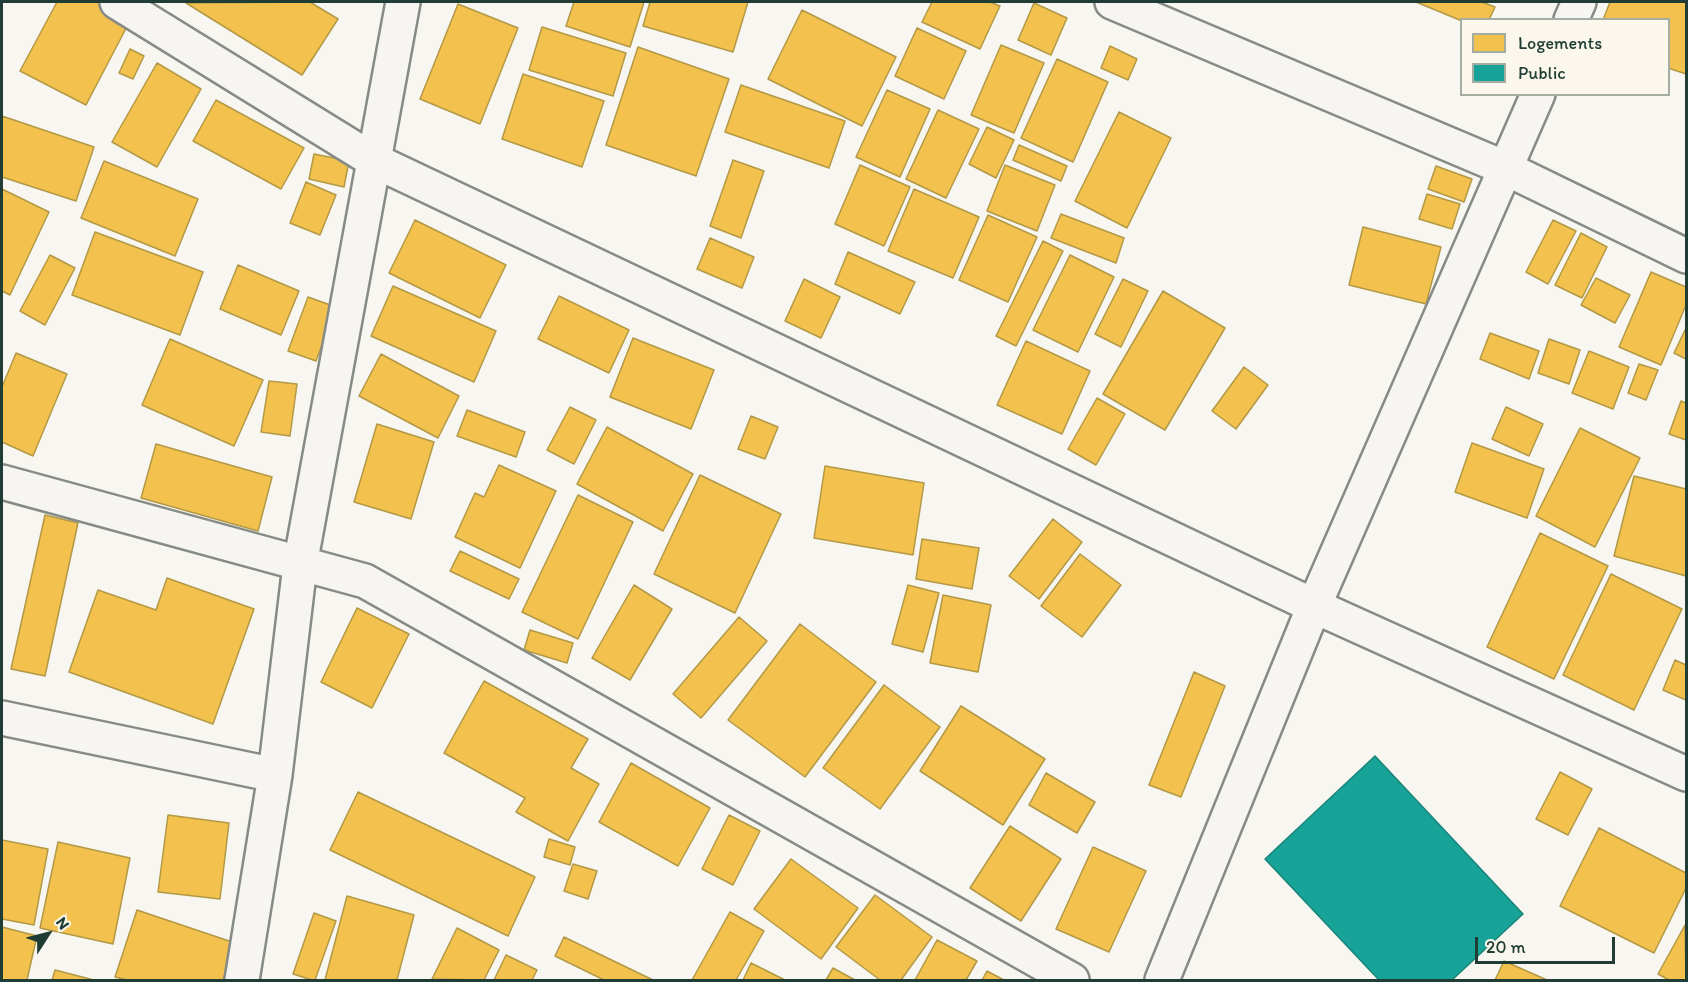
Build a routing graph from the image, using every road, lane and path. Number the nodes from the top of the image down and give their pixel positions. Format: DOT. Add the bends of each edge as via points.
graph roads {
  1 [pos="117,2"];
  2 [pos="403,2"];
  3 [pos="1112,2"];
  4 [pos="1579,2"];
  5 [pos="1572,18"];
  6 [pos="1537,96"];
  7 [pos="373,160"];
  8 [pos="1505,168"];
  9 [pos="1686,256"];
  10 [pos="2,482"];
  11 [pos="300,566"];
  12 [pos="1314,606"];
  13 [pos="2,718"];
  14 [pos="1686,774"];
  15 [pos="275,775"];
  16 [pos="242,981"];
  17 [pos="1072,981"];
  18 [pos="1162,981"];
  1 -- 7 [label="street"];
  2 -- 7 [label="street"];
  3 -- 8 [label="street"];
  4 -- 5 [label="street"];
  6 -- 8 [label="street"];
  7 -- 11 [label="street"];
  7 -- 12 [label="street"];
  8 -- 9 [label="street"];
  8 -- 12 [label="street"];
  10 -- 11 [label="street"];
  11 -- 15 [label="street"];
  11 -- 17 [label="street" via="365,581"];
  12 -- 14 [label="street"];
  12 -- 18 [label="street"];
  13 -- 15 [label="street"];
  15 -- 16 [label="street"];
}
